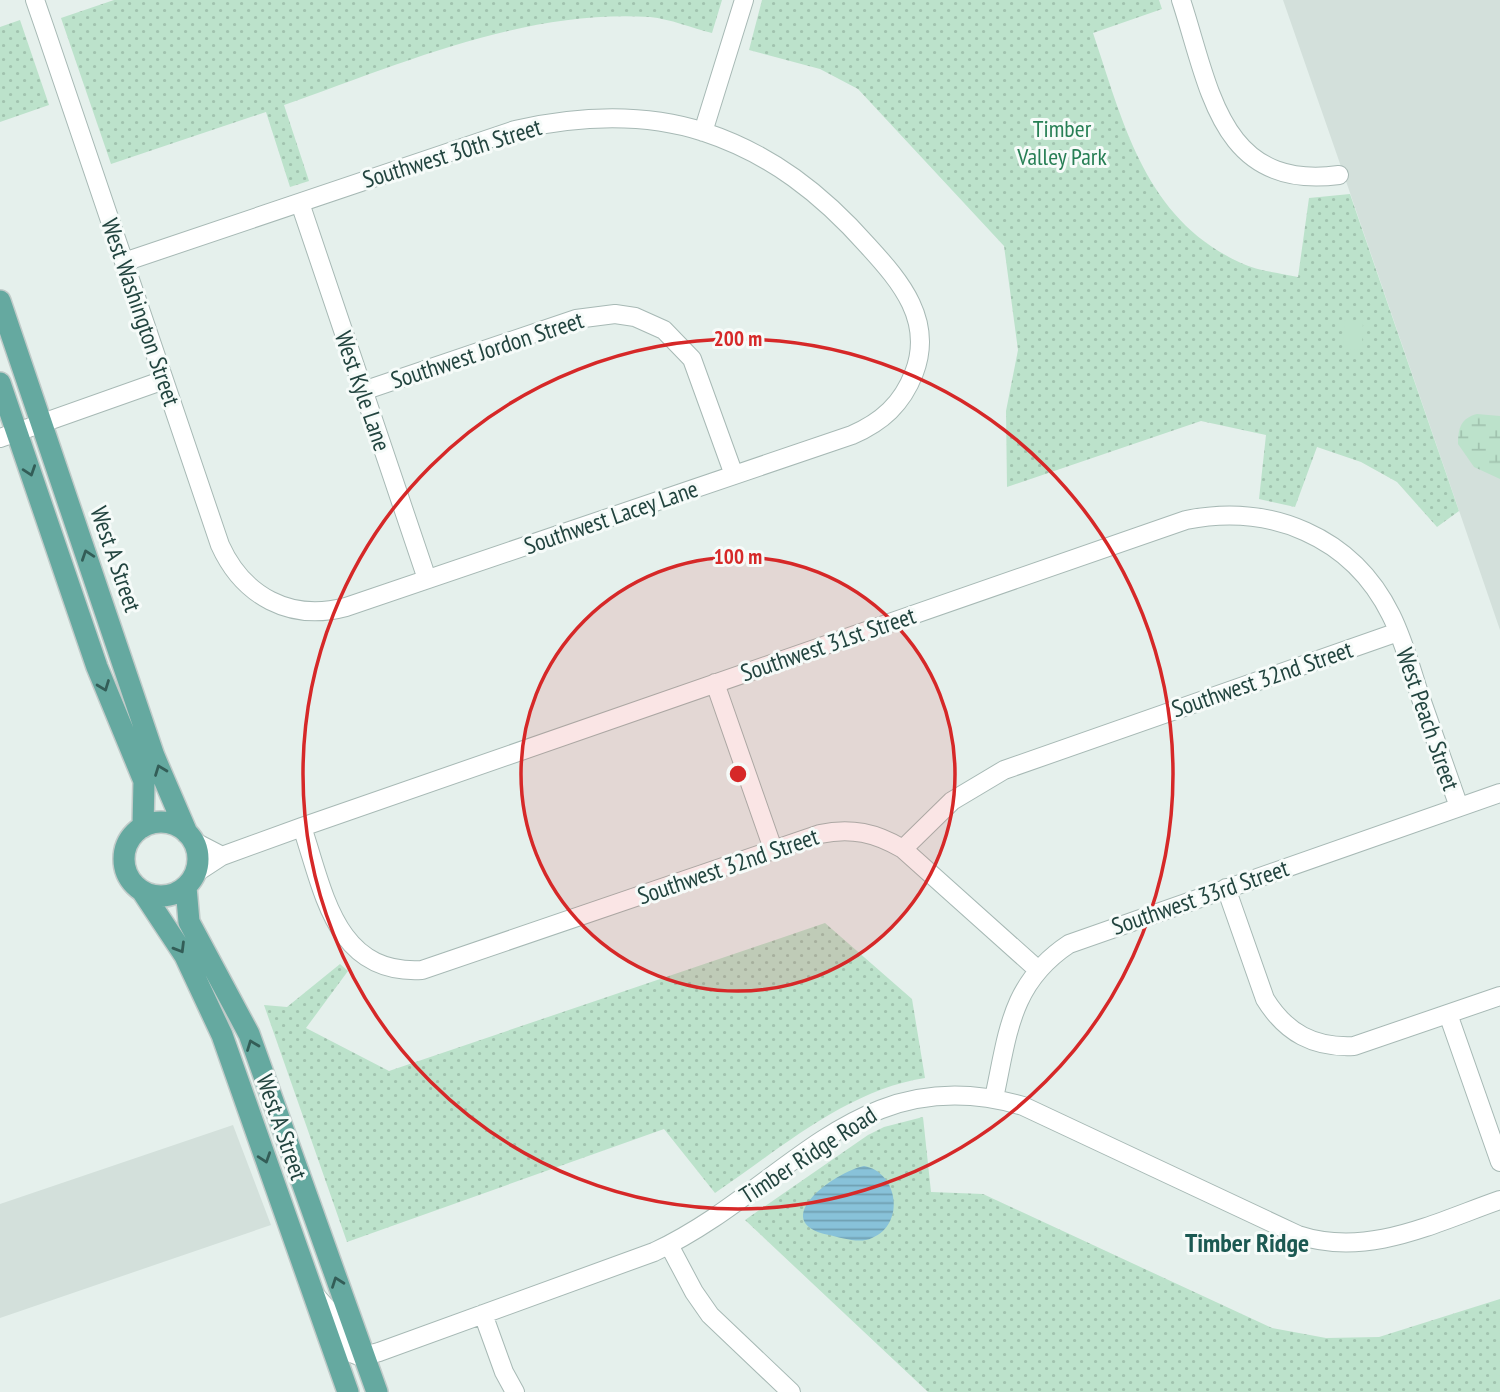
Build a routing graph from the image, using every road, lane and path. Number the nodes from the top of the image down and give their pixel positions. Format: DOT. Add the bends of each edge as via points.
graph roads {
  1 [pos="35,0"];
  2 [pos="744,0"];
  3 [pos="1181,0"];
  4 [pos="703,132"];
  5 [pos="1339,175"];
  6 [pos="300,203"];
  7 [pos="124,262"];
  8 [pos="0,301"];
  9 [pos="916,367"];
  10 [pos="164,380"];
  11 [pos="0,383"];
  12 [pos="363,391"];
  13 [pos="43,424"];
  14 [pos="8,435"];
  15 [pos="734,475"];
  16 [pos="427,579"];
  17 [pos="276,605"];
  18 [pos="1398,632"];
  19 [pos="715,683"];
  20 [pos="1500,793"];
  21 [pos="1459,807"];
  22 [pos="143,827"];
  23 [pos="302,827"];
  24 [pos="190,837"];
  25 [pos="773,849"];
  26 [pos="903,849"];
  27 [pos="222,856"];
  28 [pos="191,880"];
  29 [pos="1226,888"];
  30 [pos="142,891"];
  31 [pos="1037,969"];
  32 [pos="1500,996"];
  33 [pos="1448,1014"];
  34 [pos="994,1098"];
  35 [pos="1500,1162"];
  36 [pos="1500,1200"];
  37 [pos="669,1245"];
  38 [pos="312,1291"];
  39 [pos="483,1314"];
  40 [pos="365,1356"];
  41 [pos="348,1392"];
  42 [pos="377,1392"];
  43 [pos="515,1392"];
  44 [pos="791,1392"];
  1 -- 7 [label="street, West Washington Street"];
  2 -- 4 [label="street"];
  3 -- 5 [label="street" via="1217,110 1241,148 1286,176"];
  4 -- 6 [label="street, Southwest 30th Street" via="613,117 547,122"];
  4 -- 9 [label="street, Southwest 30th Street" via="793,175 839,214 900,281 919,329"];
  6 -- 7 [label="street, Southwest 30th Street"];
  6 -- 12 [label="street, West Kyle Lane"];
  7 -- 10 [label="street, West Washington Street"];
  8 -- 13 [label="main road, West A Street"];
  9 -- 15 [label="street, Southwest Lacey Lane" via="900,401 870,427"];
  10 -- 13 [label="street"];
  10 -- 17 [label="street, West Washington Street" via="227,562 253,592"];
  11 -- 14 [label="main road"];
  12 -- 15 [label="street, Southwest Jordon Street" via="586,316 615,314 652,324 692,359"];
  12 -- 16 [label="street, West Kyle Lane"];
  13 -- 14 [label="street"];
  24 -- 13 [label="main road, West A Street, one-way" via="154,757"];
  14 -- 22 [label="main road, one-way" via="144,781"];
  15 -- 16 [label="street, Southwest Lacey Lane"];
  16 -- 17 [label="street, Southwest Lacey Lane" via="335,610 305,611"];
  18 -- 19 [label="street, Southwest 31st Street" via="1363,572 1328,542 1258,516 1212,515 1186,520"];
  18 -- 21 [label="street, West Peach Street"];
  18 -- 26 [label="street, Southwest 32nd Street" via="1004,770 953,801"];
  19 -- 23 [label="street, Southwest 31st Street"];
  19 -- 25 [label="street"];
  20 -- 21 [label="street, Southwest 33rd Street"];
  21 -- 29 [label="street, Southwest 33rd Street"];
  22 -- 24 [label="main road" via="166,822"];
  22 -- 30 [label="main road" via="133,835 124,859 132,883"];
  23 -- 25 [label="street, Southwest 32nd Street" via="334,920 355,949 383,966 422,970"];
  23 -- 27 [label="street, Southwest 31st Street"];
  24 -- 27 [label="street"];
  24 -- 28 [label="main road" via="198,862"];
  25 -- 26 [label="street, Southwest 32nd Street" via="839,830 872,834"];
  26 -- 31 [label="street"];
  27 -- 28 [label="street, Southwest 31st Street"];
  28 -- 30 [label="main road" via="164,896"];
  40 -- 28 [label="main road, West A Street, one-way" via="248,1034 189,922"];
  29 -- 31 [label="street, Southwest 33rd Street" via="1069,944"];
  29 -- 33 [label="street" via="1265,999 1275,1015 1303,1038 1336,1047 1354,1046"];
  30 -- 38 [label="main road, West A Street, one-way" via="185,956 208,1002"];
  31 -- 34 [label="street, Southwest 33rd Street" via="1013,1010"];
  32 -- 33 [label="street"];
  33 -- 35 [label="street"];
  34 -- 36 [label="street, Timber Ridge Road" via="1023,1106 1318,1241 1364,1244 1387,1239"];
  34 -- 37 [label="street, Timber Ridge Road" via="939,1094 873,1111"];
  37 -- 39 [label="street, Timber Ridge Road"];
  37 -- 44 [label="street" via="710,1315"];
  38 -- 40 [label="street" via="339,1322 351,1353"];
  38 -- 41 [label="main road, West A Street"];
  39 -- 40 [label="street, Timber Ridge Road"];
  39 -- 43 [label="street"];
  40 -- 42 [label="main road, West A Street"];
}
